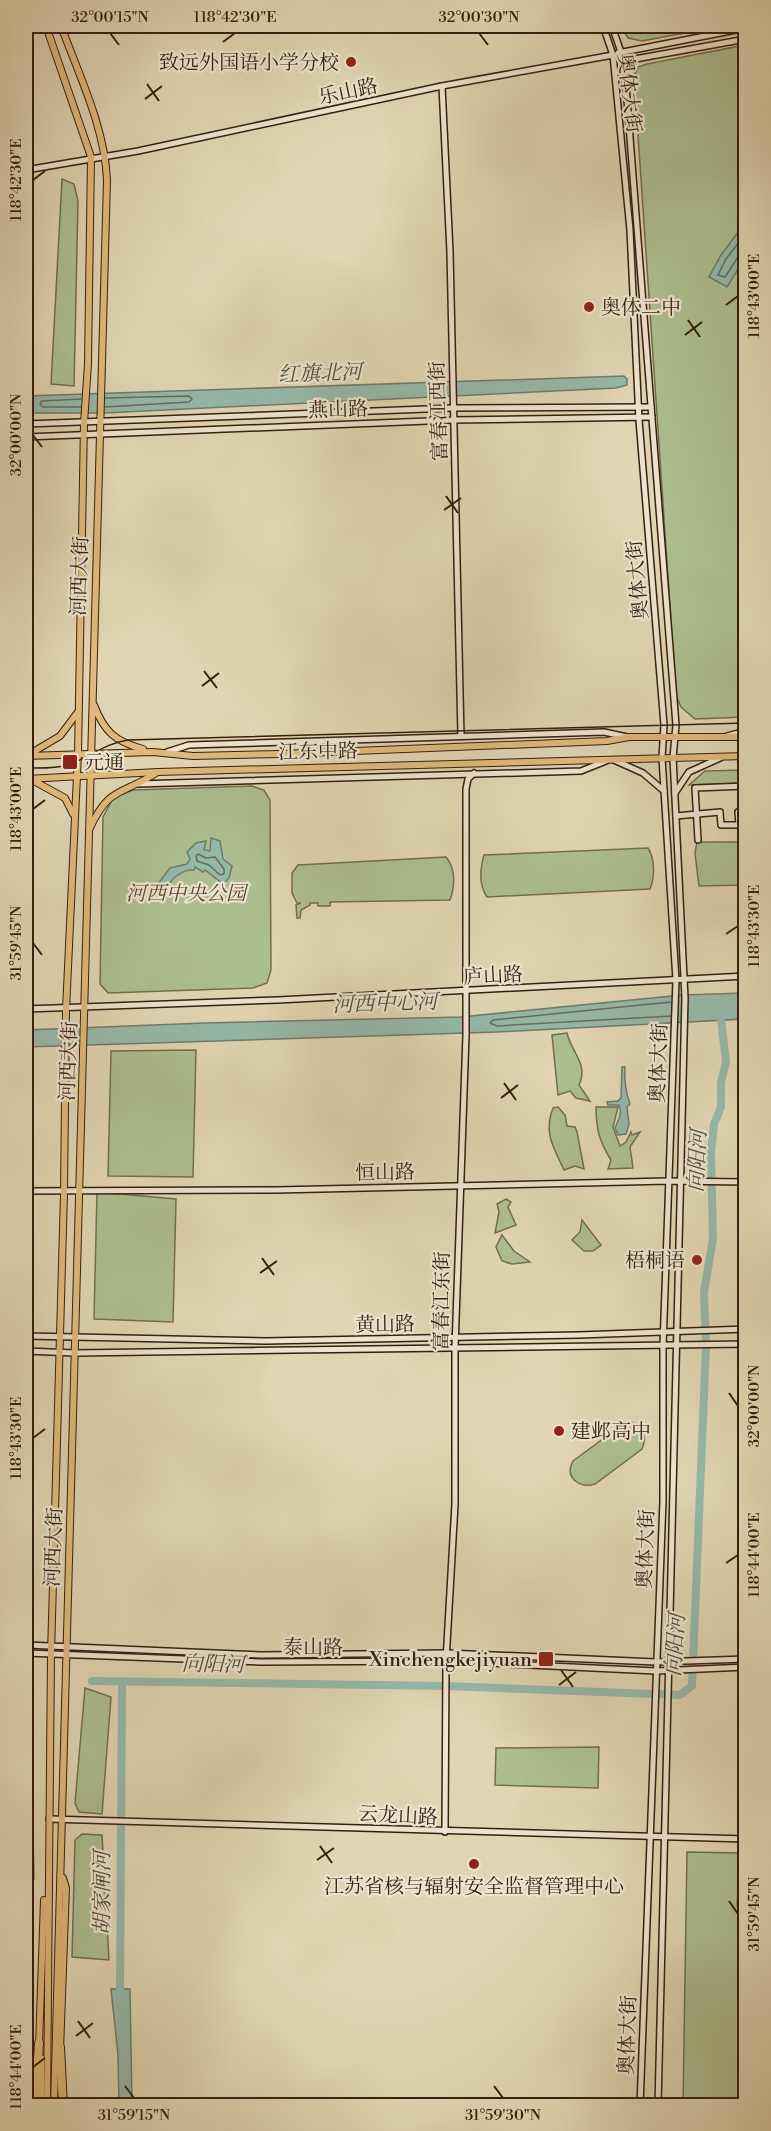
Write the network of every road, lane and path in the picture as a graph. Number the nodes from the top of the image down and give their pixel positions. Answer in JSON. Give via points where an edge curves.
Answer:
{"nodes":[{"id":1,"x":46,"y":26,"type":"edge"},
{"id":2,"x":62,"y":26,"type":"edge"},
{"id":3,"x":603,"y":26,"type":"edge"},
{"id":4,"x":612,"y":26,"type":"edge"},
{"id":5,"x":746,"y":28,"type":"edge"},
{"id":6,"x":746,"y":39,"type":"edge"},
{"id":7,"x":621,"y":51,"type":"junction"},
{"id":8,"x":613,"y":56,"type":"junction"},
{"id":9,"x":624,"y":61,"type":"junction"},
{"id":10,"x":442,"y":86,"type":"junction"},
{"id":11,"x":90,"y":157,"type":"junction"},
{"id":12,"x":106,"y":157,"type":"junction"},
{"id":13,"x":26,"y":170,"type":"edge"},
{"id":14,"x":651,"y":407,"type":"junction"},
{"id":15,"x":453,"y":408,"type":"junction"},
{"id":16,"x":639,"y":408,"type":"junction"},
{"id":17,"x":652,"y":417,"type":"junction"},
{"id":18,"x":453,"y":420,"type":"junction"},
{"id":19,"x":639,"y":420,"type":"junction"},
{"id":20,"x":100,"y":422,"type":"junction"},
{"id":21,"x":84,"y":423,"type":"junction"},
{"id":22,"x":26,"y":424,"type":"edge"},
{"id":23,"x":100,"y":434,"type":"junction"},
{"id":24,"x":84,"y":435,"type":"junction"},
{"id":25,"x":26,"y":437,"type":"edge"},
{"id":26,"x":93,"y":700,"type":"junction"},
{"id":27,"x":78,"y":711,"type":"junction"},
{"id":28,"x":746,"y":731,"type":"edge"},
{"id":29,"x":461,"y":736,"type":"junction"},
{"id":30,"x":662,"y":736,"type":"junction"},
{"id":31,"x":629,"y":737,"type":"junction"},
{"id":32,"x":674,"y":737,"type":"junction"},
{"id":33,"x":746,"y":737,"type":"edge"},
{"id":34,"x":718,"y":738,"type":"junction"},
{"id":35,"x":153,"y":752,"type":"junction"},
{"id":36,"x":167,"y":752,"type":"junction"},
{"id":37,"x":92,"y":753,"type":"junction"},
{"id":38,"x":78,"y":754,"type":"junction"},
{"id":39,"x":26,"y":756,"type":"edge"},
{"id":40,"x":721,"y":757,"type":"junction"},
{"id":41,"x":746,"y":757,"type":"edge"},
{"id":42,"x":662,"y":758,"type":"junction"},
{"id":43,"x":673,"y":758,"type":"junction"},
{"id":44,"x":612,"y":759,"type":"junction"},
{"id":45,"x":158,"y":772,"type":"junction"},
{"id":46,"x":474,"y":773,"type":"junction"},
{"id":47,"x":90,"y":775,"type":"junction"},
{"id":48,"x":76,"y":776,"type":"junction"},
{"id":49,"x":27,"y":778,"type":"edge"},
{"id":50,"x":135,"y":784,"type":"junction"},
{"id":51,"x":746,"y":786,"type":"edge"},
{"id":52,"x":664,"y":791,"type":"junction"},
{"id":53,"x":675,"y":793,"type":"junction"},
{"id":54,"x":746,"y":811,"type":"edge"},
{"id":55,"x":696,"y":813,"type":"junction"},
{"id":56,"x":676,"y":816,"type":"junction"},
{"id":57,"x":74,"y":818,"type":"junction"},
{"id":58,"x":88,"y":834,"type":"junction"},
{"id":59,"x":698,"y":840,"type":"dead end"},
{"id":60,"x":746,"y":976,"type":"edge"},
{"id":61,"x":676,"y":980,"type":"junction"},
{"id":62,"x":686,"y":980,"type":"junction"},
{"id":63,"x":466,"y":991,"type":"junction"},
{"id":64,"x":86,"y":1009,"type":"junction"},
{"id":65,"x":26,"y":1010,"type":"edge"},
{"id":66,"x":66,"y":1010,"type":"junction"},
{"id":67,"x":668,"y":1181,"type":"junction"},
{"id":68,"x":681,"y":1181,"type":"junction"},
{"id":69,"x":746,"y":1182,"type":"edge"},
{"id":70,"x":459,"y":1186,"type":"junction"},
{"id":71,"x":26,"y":1191,"type":"edge"},
{"id":72,"x":64,"y":1193,"type":"junction"},
{"id":73,"x":80,"y":1193,"type":"junction"},
{"id":74,"x":746,"y":1329,"type":"edge"},
{"id":75,"x":677,"y":1331,"type":"junction"},
{"id":76,"x":664,"y":1332,"type":"junction"},
{"id":77,"x":26,"y":1335,"type":"edge"},
{"id":78,"x":76,"y":1336,"type":"junction"},
{"id":79,"x":61,"y":1337,"type":"junction"},
{"id":80,"x":455,"y":1338,"type":"junction"},
{"id":81,"x":746,"y":1344,"type":"edge"},
{"id":82,"x":663,"y":1346,"type":"junction"},
{"id":83,"x":676,"y":1346,"type":"junction"},
{"id":84,"x":455,"y":1348,"type":"junction"},
{"id":85,"x":26,"y":1351,"type":"edge"},
{"id":86,"x":60,"y":1353,"type":"junction"},
{"id":87,"x":75,"y":1353,"type":"junction"},
{"id":88,"x":26,"y":1645,"type":"edge"},
{"id":89,"x":67,"y":1646,"type":"junction"},
{"id":90,"x":52,"y":1650,"type":"junction"},
{"id":91,"x":26,"y":1653,"type":"edge"},
{"id":92,"x":447,"y":1653,"type":"junction"},
{"id":93,"x":67,"y":1654,"type":"junction"},
{"id":94,"x":746,"y":1659,"type":"edge"},
{"id":95,"x":446,"y":1661,"type":"junction"},
{"id":96,"x":656,"y":1662,"type":"junction"},
{"id":97,"x":668,"y":1662,"type":"junction"},
{"id":98,"x":746,"y":1667,"type":"edge"},
{"id":99,"x":668,"y":1670,"type":"junction"},
{"id":100,"x":656,"y":1671,"type":"junction"},
{"id":101,"x":50,"y":1819,"type":"junction"},
{"id":102,"x":63,"y":1820,"type":"junction"},
{"id":103,"x":445,"y":1832,"type":"junction"},
{"id":104,"x":650,"y":1836,"type":"junction"},
{"id":105,"x":663,"y":1837,"type":"junction"},
{"id":106,"x":746,"y":1839,"type":"edge"},
{"id":107,"x":61,"y":1872,"type":"junction"},
{"id":108,"x":48,"y":1876,"type":"junction"},
{"id":109,"x":39,"y":2043,"type":"junction"},
{"id":110,"x":60,"y":2047,"type":"joint"},
{"id":111,"x":34,"y":2106,"type":"edge"},
{"id":112,"x":41,"y":2106,"type":"edge"},
{"id":113,"x":47,"y":2106,"type":"edge"},
{"id":114,"x":54,"y":2106,"type":"edge"},
{"id":115,"x":61,"y":2106,"type":"edge"},
{"id":116,"x":640,"y":2106,"type":"edge"},
{"id":117,"x":658,"y":2106,"type":"edge"}],
"edges":[{"from":1,"to":11,"type":"main road","name":"河西大街"},
{"from":2,"to":12,"type":"main road","name":"河西大街"},
{"from":3,"to":8,"type":"main road","name":"奥体大街"},
{"from":4,"to":7,"type":"main road","name":"奥体大街"},
{"from":5,"to":7,"type":"main road","name":"乐山路"},
{"from":6,"to":9,"type":"main road"},
{"from":7,"to":8,"type":"main road","name":"乐山路"},
{"from":7,"to":9,"type":"main road","name":"奥体大街"},
{"from":8,"to":9,"type":"main road"},
{"from":8,"to":10,"type":"main road","name":"乐山路"},
{"from":8,"to":16,"type":"main road","name":"奥体大街","via":[[630,230]]},
{"from":9,"to":14,"type":"main road","name":"奥体大街"},
{"from":10,"to":12,"type":"main road","name":"乐山路"},
{"from":10,"to":15,"type":"main road","name":"富春江西街"},
{"from":11,"to":12,"type":"main road","name":"乐山路"},
{"from":11,"to":13,"type":"main road","name":"乐山路"},
{"from":11,"to":21,"type":"main road","name":"河西大街"},
{"from":12,"to":20,"type":"main road","name":"河西大街"},
{"from":14,"to":16,"type":"main road","name":"燕山路"},
{"from":14,"to":17,"type":"main road","name":"奥体大街"},
{"from":15,"to":16,"type":"main road","name":"燕山路"},
{"from":15,"to":18,"type":"main road","name":"富春江西街"},
{"from":15,"to":20,"type":"main road","name":"燕山路"},
{"from":16,"to":19,"type":"main road","name":"奥体大街"},
{"from":17,"to":19,"type":"main road","name":"燕山路"},
{"from":17,"to":32,"type":"main road","name":"奥体大街"},
{"from":18,"to":19,"type":"main road","name":"燕山路"},
{"from":18,"to":23,"type":"main road","name":"燕山路"},
{"from":18,"to":29,"type":"main road","name":"富春江西街"},
{"from":19,"to":30,"type":"main road","name":"奥体大街"},
{"from":20,"to":21,"type":"main road","name":"燕山路"},
{"from":20,"to":23,"type":"main road","name":"河西大街"},
{"from":21,"to":22,"type":"main road","name":"燕山路"},
{"from":21,"to":24,"type":"main road","name":"河西大街"},
{"from":23,"to":24,"type":"main road","name":"燕山路"},
{"from":23,"to":26,"type":"main road","name":"河西大街"},
{"from":24,"to":25,"type":"main road","name":"燕山路"},
{"from":24,"to":27,"type":"main road","name":"河西大街"},
{"from":26,"to":35,"type":"main road","via":[[109,735]]},
{"from":26,"to":37,"type":"main road","name":"河西大街"},
{"from":27,"to":38,"type":"main road","name":"河西大街"},
{"from":27,"to":39,"type":"main road","via":[[60,736]]},
{"from":28,"to":34,"type":"main road","name":"江东中路"},
{"from":29,"to":31,"type":"main road","name":"江东中路","via":[[604,732]]},
{"from":29,"to":36,"type":"main road","name":"江东中路","via":[[189,745]]},
{"from":30,"to":31,"type":"main road","name":"江东中路"},
{"from":30,"to":32,"type":"main road","name":"江东中路"},
{"from":30,"to":42,"type":"main road","name":"奥体大街"},
{"from":31,"to":36,"type":"main road","name":"江东中路","via":[[280,754],[193,756]]},
{"from":32,"to":34,"type":"main road","name":"江东中路"},
{"from":32,"to":43,"type":"main road","name":"奥体大街"},
{"from":33,"to":34,"type":"main road","name":"江东中路"},
{"from":35,"to":36,"type":"main road","name":"江东中路"},
{"from":35,"to":37,"type":"main road","name":"江东中路"},
{"from":37,"to":38,"type":"main road","name":"江东中路"},
{"from":37,"to":47,"type":"main road","name":"河西大街"},
{"from":38,"to":39,"type":"main road","name":"江东中路"},
{"from":38,"to":48,"type":"main road","name":"河西大街"},
{"from":40,"to":41,"type":"main road","name":"江东中路"},
{"from":40,"to":43,"type":"main road","name":"江东中路"},
{"from":40,"to":53,"type":"main road","via":[[689,772]]},
{"from":42,"to":43,"type":"main road","name":"江东中路"},
{"from":42,"to":44,"type":"main road","name":"江东中路"},
{"from":42,"to":52,"type":"main road","name":"奥体大街"},
{"from":43,"to":53,"type":"main road","name":"奥体大街"},
{"from":44,"to":45,"type":"main road","name":"江东中路"},
{"from":44,"to":46,"type":"main road","name":"江东中路","via":[[581,771]]},
{"from":44,"to":52,"type":"main road","via":[[643,774]]},
{"from":45,"to":47,"type":"main road","name":"江东中路"},
{"from":45,"to":50,"type":"main road"},
{"from":46,"to":50,"type":"main road","name":"江东中路"},
{"from":46,"to":63,"type":"main road","name":"富春江东街","via":[[466,789]]},
{"from":47,"to":48,"type":"main road","name":"江东中路"},
{"from":47,"to":58,"type":"main road","name":"河西大街"},
{"from":48,"to":49,"type":"main road","name":"江东中路"},
{"from":48,"to":57,"type":"main road","name":"河西大街"},
{"from":49,"to":57,"type":"main road","via":[[65,798]]},
{"from":50,"to":58,"type":"main road","via":[[107,799]]},
{"from":51,"to":55,"type":"main road","via":[[695,788]]},
{"from":52,"to":61,"type":"main road","name":"奥体大街"},
{"from":53,"to":56,"type":"main road","name":"奥体大街"},
{"from":54,"to":55,"type":"main road","via":[[738,812],[739,825],[721,825],[720,812]]},
{"from":55,"to":56,"type":"main road"},
{"from":55,"to":59,"type":"main road"},
{"from":56,"to":62,"type":"main road","name":"奥体大街"},
{"from":57,"to":66,"type":"main road","name":"河西大街"},
{"from":58,"to":64,"type":"main road","name":"河西大街"},
{"from":60,"to":62,"type":"main road","name":"庐山路"},
{"from":61,"to":62,"type":"main road","name":"庐山路"},
{"from":61,"to":63,"type":"main road","name":"庐山路"},
{"from":61,"to":67,"type":"main road","name":"奥体大街"},
{"from":62,"to":68,"type":"main road","name":"奥体大街"},
{"from":63,"to":64,"type":"main road","name":"庐山路"},
{"from":63,"to":70,"type":"main road","name":"富春江东街"},
{"from":64,"to":66,"type":"main road","name":"庐山路"},
{"from":64,"to":73,"type":"main road","name":"河西大街"},
{"from":65,"to":66,"type":"main road","name":"庐山路"},
{"from":66,"to":72,"type":"main road","name":"河西大街"},
{"from":67,"to":68,"type":"main road","name":"恒山路"},
{"from":67,"to":70,"type":"main road","name":"恒山路"},
{"from":67,"to":76,"type":"main road","name":"奥体大街"},
{"from":68,"to":69,"type":"main road","name":"恒山路"},
{"from":68,"to":75,"type":"main road","name":"奥体大街"},
{"from":70,"to":73,"type":"main road","name":"恒山路"},
{"from":70,"to":80,"type":"main road","name":"富春江东街"},
{"from":71,"to":72,"type":"main road","name":"恒山路"},
{"from":72,"to":73,"type":"main road","name":"恒山路"},
{"from":72,"to":79,"type":"main road","name":"河西大街"},
{"from":73,"to":78,"type":"main road","name":"河西大街"},
{"from":74,"to":75,"type":"main road","name":"黄山路"},
{"from":75,"to":76,"type":"main road","name":"黄山路"},
{"from":75,"to":83,"type":"main road","name":"奥体大街"},
{"from":76,"to":80,"type":"main road","name":"黄山路"},
{"from":76,"to":82,"type":"main road","name":"奥体大街"},
{"from":77,"to":79,"type":"main road","name":"黄山路"},
{"from":78,"to":79,"type":"main road","name":"黄山路"},
{"from":78,"to":80,"type":"main road","name":"黄山路","via":[[266,1341]]},
{"from":78,"to":87,"type":"main road","name":"河西大街"},
{"from":79,"to":86,"type":"main road","name":"河西大街"},
{"from":80,"to":84,"type":"main road","name":"富春江东街"},
{"from":81,"to":83,"type":"main road","name":"黄山路"},
{"from":82,"to":83,"type":"main road","name":"黄山路"},
{"from":82,"to":84,"type":"main road","name":"黄山路"},
{"from":82,"to":96,"type":"main road","name":"奥体大街","via":[[663,1501]]},
{"from":83,"to":97,"type":"main road","name":"奥体大街"},
{"from":84,"to":87,"type":"main road","name":"黄山路"},
{"from":84,"to":92,"type":"main road","name":"富春江东街","via":[[454,1504]]},
{"from":85,"to":86,"type":"main road","name":"黄山路"},
{"from":86,"to":87,"type":"main road","name":"黄山路"},
{"from":86,"to":90,"type":"main road","name":"河西大街"},
{"from":87,"to":89,"type":"main road","name":"河西大街"},
{"from":88,"to":90,"type":"main road","name":"泰山路"},
{"from":89,"to":90,"type":"main road","name":"泰山路"},
{"from":89,"to":92,"type":"main road","name":"泰山路","via":[[261,1655]]},
{"from":89,"to":93,"type":"main road","name":"河西大街"},
{"from":90,"to":91,"type":"main road","name":"泰山路"},
{"from":90,"to":93,"type":"main road","name":"泰山路"},
{"from":90,"to":101,"type":"main road","name":"河西大街"},
{"from":92,"to":95,"type":"main road","name":"富春江东街"},
{"from":92,"to":96,"type":"main road","name":"泰山路"},
{"from":93,"to":95,"type":"main road","name":"泰山路","via":[[260,1662]]},
{"from":93,"to":102,"type":"main road","name":"河西大街"},
{"from":94,"to":97,"type":"main road","name":"泰山路"},
{"from":95,"to":100,"type":"main road","name":"泰山路"},
{"from":95,"to":103,"type":"main road","name":"富春江东街"},
{"from":96,"to":97,"type":"main road","name":"泰山路"},
{"from":96,"to":100,"type":"main road","name":"奥体大街"},
{"from":97,"to":99,"type":"main road","name":"奥体大街"},
{"from":98,"to":99,"type":"main road","name":"泰山路"},
{"from":99,"to":100,"type":"main road","name":"泰山路"},
{"from":99,"to":105,"type":"main road","name":"奥体大街"},
{"from":100,"to":104,"type":"main road","name":"奥体大街"},
{"from":101,"to":102,"type":"main road","name":"云龙山路"},
{"from":101,"to":108,"type":"main road","name":"河西大街"},
{"from":102,"to":103,"type":"main road","name":"云龙山路"},
{"from":102,"to":107,"type":"main road","name":"河西大街"},
{"from":103,"to":104,"type":"main road","name":"云龙山路"},
{"from":104,"to":105,"type":"main road","name":"云龙山路"},
{"from":104,"to":116,"type":"main road","name":"奥体大街"},
{"from":105,"to":106,"type":"main road","name":"云龙山路"},
{"from":105,"to":117,"type":"main road","name":"奥体大街"},
{"from":107,"to":110,"type":"main road","via":[[66,1888]]},
{"from":107,"to":114,"type":"main road","name":"河西大街"},
{"from":108,"to":109,"type":"main road","via":[[42,1914]]},
{"from":108,"to":113,"type":"main road","name":"河西大街"},
{"from":109,"to":111,"type":"highway"},
{"from":109,"to":112,"type":"main road"},
{"from":110,"to":115,"type":"highway"}]}
